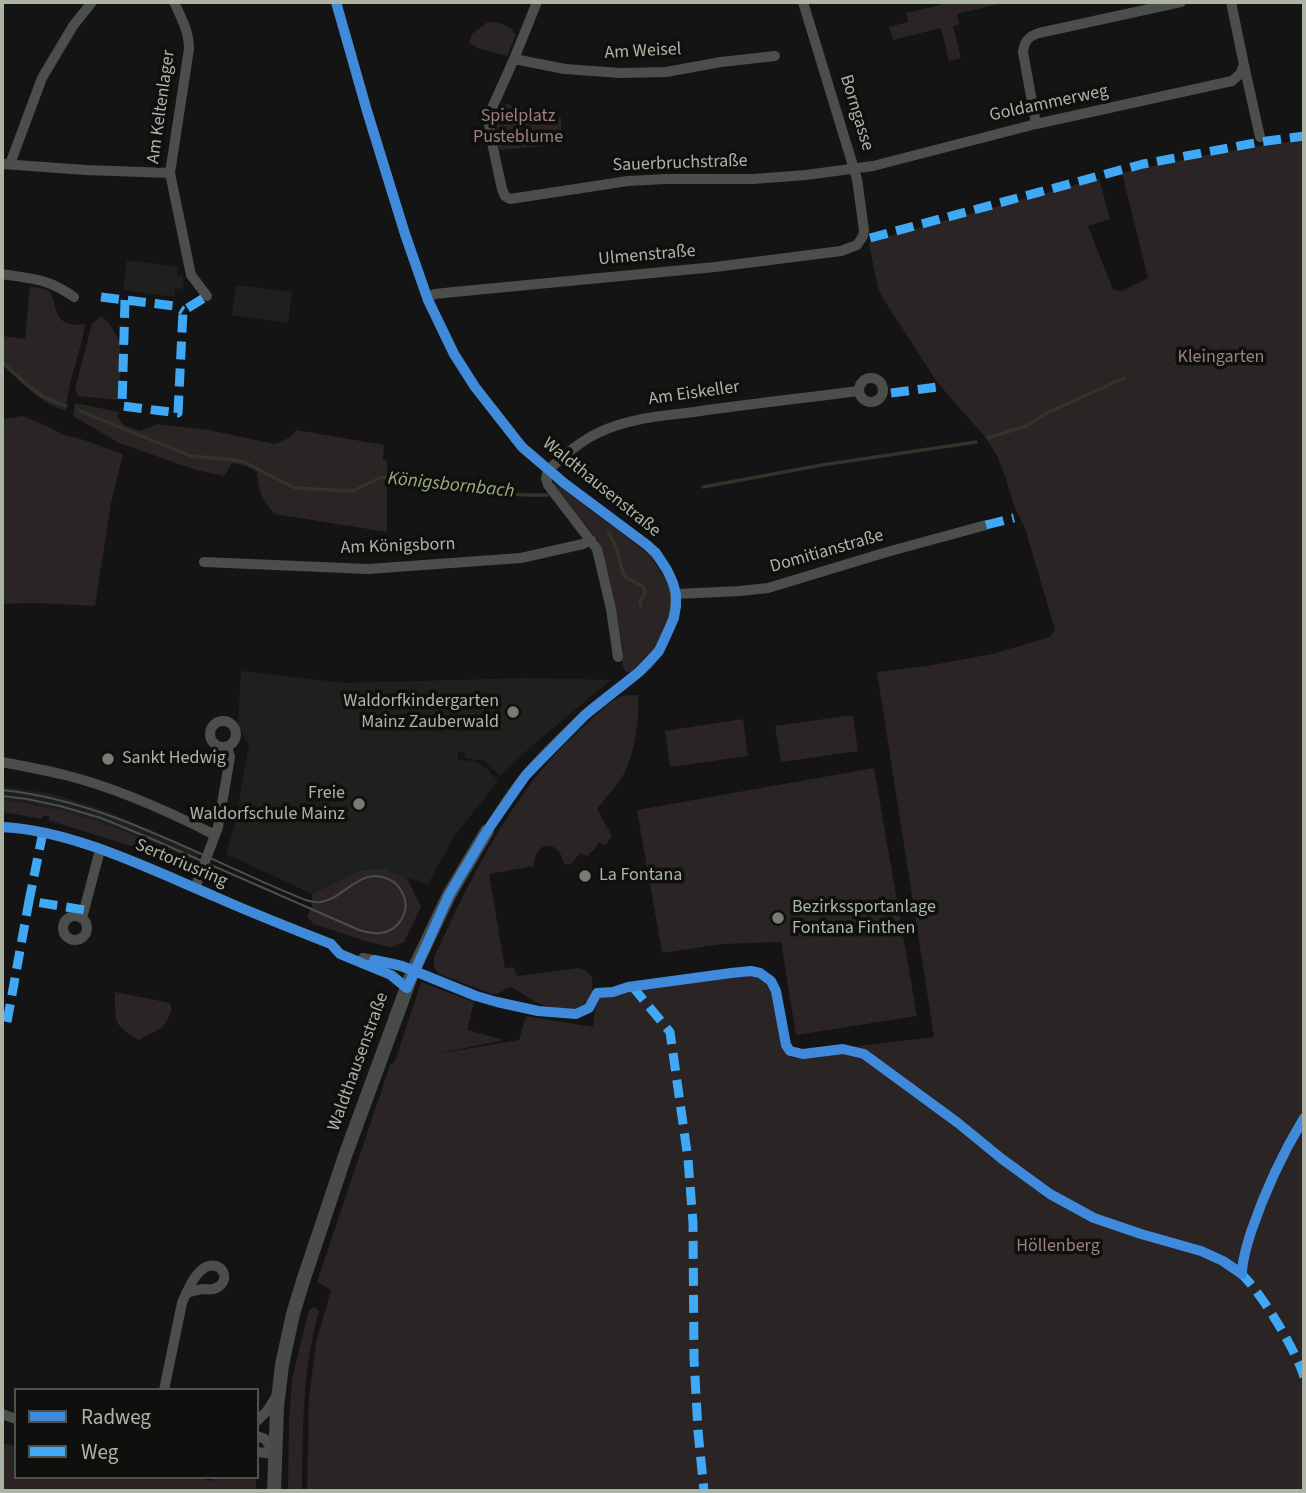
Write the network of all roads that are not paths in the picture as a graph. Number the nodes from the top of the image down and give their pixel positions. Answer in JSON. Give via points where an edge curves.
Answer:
{"nodes":[{"id":1,"x":92,"y":2,"type":"edge"},
{"id":2,"x":174,"y":2,"type":"edge"},
{"id":3,"x":336,"y":2,"type":"edge"},
{"id":4,"x":537,"y":2,"type":"edge"},
{"id":5,"x":803,"y":2,"type":"edge"},
{"id":6,"x":1181,"y":2,"type":"edge"},
{"id":7,"x":1231,"y":2,"type":"edge"},
{"id":8,"x":775,"y":56,"type":"dead end"},
{"id":9,"x":514,"y":60,"type":"junction"},
{"id":10,"x":1244,"y":65,"type":"junction"},
{"id":11,"x":1037,"y":124,"type":"junction"},
{"id":12,"x":1260,"y":137,"type":"dead end"},
{"id":13,"x":6,"y":164,"type":"edge"},
{"id":14,"x":854,"y":168,"type":"junction"},
{"id":15,"x":170,"y":173,"type":"junction"},
{"id":16,"x":863,"y":236,"type":"joint"},
{"id":17,"x":2,"y":274,"type":"edge"},
{"id":18,"x":207,"y":296,"type":"dead end"},
{"id":19,"x":74,"y":297,"type":"dead end"},
{"id":20,"x":427,"y":297,"type":"junction"},
{"id":21,"x":859,"y":391,"type":"dead end"},
{"id":22,"x":548,"y":470,"type":"junction"},
{"id":23,"x":986,"y":525,"type":"dead end"},
{"id":24,"x":592,"y":540,"type":"junction"},
{"id":25,"x":204,"y":562,"type":"dead end"},
{"id":26,"x":676,"y":594,"type":"junction"},
{"id":27,"x":618,"y":657,"type":"dead end"},
{"id":28,"x":227,"y":746,"type":"dead end"},
{"id":29,"x":2,"y":762,"type":"edge"},
{"id":30,"x":2,"y":827,"type":"edge"},
{"id":31,"x":487,"y":831,"type":"joint"},
{"id":32,"x":215,"y":835,"type":"junction"},
{"id":33,"x":100,"y":850,"type":"junction"},
{"id":34,"x":195,"y":888,"type":"junction"},
{"id":35,"x":82,"y":918,"type":"dead end"},
{"id":36,"x":340,"y":954,"type":"junction"},
{"id":37,"x":413,"y":971,"type":"junction"},
{"id":38,"x":407,"y":988,"type":"junction"},
{"id":39,"x":186,"y":1293,"type":"dead end"},
{"id":40,"x":164,"y":1388,"type":"edge"},
{"id":41,"x":279,"y":1388,"type":"junction"},
{"id":42,"x":259,"y":1419,"type":"edge"},
{"id":43,"x":259,"y":1437,"type":"edge"},
{"id":44,"x":259,"y":1452,"type":"edge"},
{"id":45,"x":275,"y":1454,"type":"junction"},
{"id":46,"x":274,"y":1491,"type":"edge"}],
"edges":[{"from":1,"to":13,"type":"street","via":[[42,78]]},
{"from":2,"to":15,"type":"street","name":"Am Keltenlager","via":[[188,33],[189,49]]},
{"from":3,"to":20,"type":"street","name":"Waldthausenstraße"},
{"from":4,"to":9,"type":"street"},
{"from":5,"to":14,"type":"street","name":"Borngasse"},
{"from":6,"to":11,"type":"street","via":[[1030,37],[1023,52]]},
{"from":7,"to":10,"type":"street"},
{"from":8,"to":9,"type":"street","name":"Am Weisel","via":[[666,72],[620,73]]},
{"from":9,"to":14,"type":"street","name":"Sauerbruchstraße","via":[[490,117],[503,194],[513,200],[628,181],[753,179]]},
{"from":10,"to":11,"type":"street","name":"Goldammerweg","via":[[1232,81]]},
{"from":10,"to":12,"type":"street"},
{"from":11,"to":14,"type":"street","name":"Goldammerweg"},
{"from":13,"to":15,"type":"street"},
{"from":14,"to":16,"type":"street","name":"Borngasse"},
{"from":15,"to":18,"type":"street","name":"Am Keltenlager","via":[[191,275]]},
{"from":16,"to":20,"type":"street","name":"Ulmenstraße","via":[[857,245],[841,251]]},
{"from":17,"to":19,"type":"street","via":[[43,280]]},
{"from":20,"to":22,"type":"street","name":"Waldthausenstraße","via":[[475,387],[517,441]]},
{"from":21,"to":22,"type":"street","name":"Am Eiskeller","via":[[635,420],[589,438]]},
{"from":22,"to":24,"type":"street","via":[[548,485]]},
{"from":22,"to":26,"type":"street","name":"Waldthausenstraße","via":[[647,545],[667,570]]},
{"from":23,"to":26,"type":"street","name":"Domitianstraße","via":[[768,588]]},
{"from":24,"to":25,"type":"street","name":"Am Königsborn","via":[[521,558],[368,569]]},
{"from":24,"to":27,"type":"street","via":[[611,609]]},
{"from":26,"to":31,"type":"street","name":"Waldthausenstraße","via":[[674,618],[659,651],[585,715],[526,775]]},
{"from":28,"to":32,"type":"street","via":[[230,757]]},
{"from":29,"to":32,"type":"street","via":[[107,788]]},
{"from":30,"to":33,"type":"street","name":"Sertoriusring","via":[[43,832]]},
{"from":31,"to":37,"type":"street","name":"Waldthausenstraße","via":[[449,895]]},
{"from":32,"to":34,"type":"street"},
{"from":33,"to":34,"type":"street","name":"Sertoriusring"},
{"from":33,"to":35,"type":"street"},
{"from":34,"to":36,"type":"street","name":"Sertoriusring","via":[[331,944]]},
{"from":36,"to":37,"type":"street","name":"Sertoriusring"},
{"from":36,"to":38,"type":"street","name":"Sertoriusring","via":[[391,975]]},
{"from":37,"to":38,"type":"street","name":"Waldthausenstraße"},
{"from":38,"to":41,"type":"street","name":"Waldthausenstraße","via":[[303,1282]]},
{"from":39,"to":40,"type":"street"},
{"from":41,"to":42,"type":"street"},
{"from":41,"to":45,"type":"street","name":"Waldthausenstraße"},
{"from":43,"to":45,"type":"street"},
{"from":44,"to":45,"type":"street"},
{"from":45,"to":46,"type":"street","name":"Waldthausenstraße"}]}
